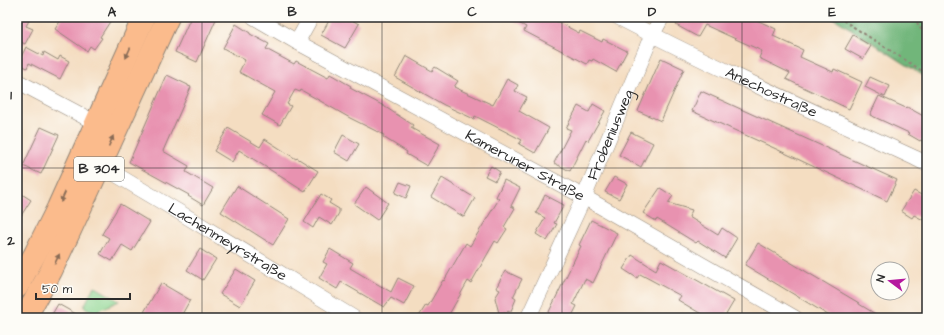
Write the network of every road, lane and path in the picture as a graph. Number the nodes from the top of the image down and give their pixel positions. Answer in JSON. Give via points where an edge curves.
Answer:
{"nodes":[{"id":1,"x":144,"y":17,"type":"edge"},
{"id":2,"x":168,"y":17,"type":"edge"},
{"id":3,"x":254,"y":17,"type":"edge"},
{"id":4,"x":311,"y":17,"type":"edge"},
{"id":5,"x":618,"y":17,"type":"edge"},
{"id":6,"x":662,"y":17,"type":"edge"},
{"id":7,"x":838,"y":17,"type":"edge"},
{"id":8,"x":914,"y":17,"type":"edge"},
{"id":9,"x":652,"y":35,"type":"junction"},
{"id":10,"x":927,"y":40,"type":"edge"},
{"id":11,"x":297,"y":42,"type":"junction"},
{"id":12,"x":927,"y":74,"type":"edge"},
{"id":13,"x":17,"y":81,"type":"edge"},
{"id":14,"x":96,"y":123,"type":"junction"},
{"id":15,"x":927,"y":164,"type":"edge"},
{"id":16,"x":100,"y":166,"type":"junction"},
{"id":17,"x":584,"y":197,"type":"junction"},
{"id":18,"x":17,"y":287,"type":"edge"},
{"id":19,"x":25,"y":318,"type":"edge"},
{"id":20,"x":354,"y":318,"type":"edge"},
{"id":21,"x":528,"y":318,"type":"edge"},
{"id":22,"x":794,"y":318,"type":"edge"}],
"edges":[{"from":1,"to":14,"type":"main road","number":"B 304","one_way":true},
{"from":16,"to":2,"type":"main road","number":"B 304","one_way":true},
{"from":3,"to":11,"type":"street","name":"Kameruner Straße"},
{"from":4,"to":11,"type":"street"},
{"from":5,"to":9,"type":"street","name":"Anechostraße"},
{"from":6,"to":9,"type":"street","name":"Frobeniusweg"},
{"from":7,"to":12,"type":"path"},
{"from":8,"to":10,"type":"path"},
{"from":9,"to":15,"type":"street","name":"Anechostraße"},
{"from":9,"to":17,"type":"street","name":"Frobeniusweg"},
{"from":11,"to":17,"type":"street","name":"Kameruner Straße"},
{"from":13,"to":14,"type":"street"},
{"from":14,"to":18,"type":"main road","number":"B 304","one_way":true,"via":[[58,208]]},
{"from":19,"to":16,"type":"main road","number":"B 304","one_way":true,"via":[[51,271]]},
{"from":16,"to":20,"type":"street","name":"Lachenmeyrstraße"},
{"from":17,"to":21,"type":"street","name":"Frobeniusweg"},
{"from":17,"to":22,"type":"street","name":"Kameruner Straße"}]}
